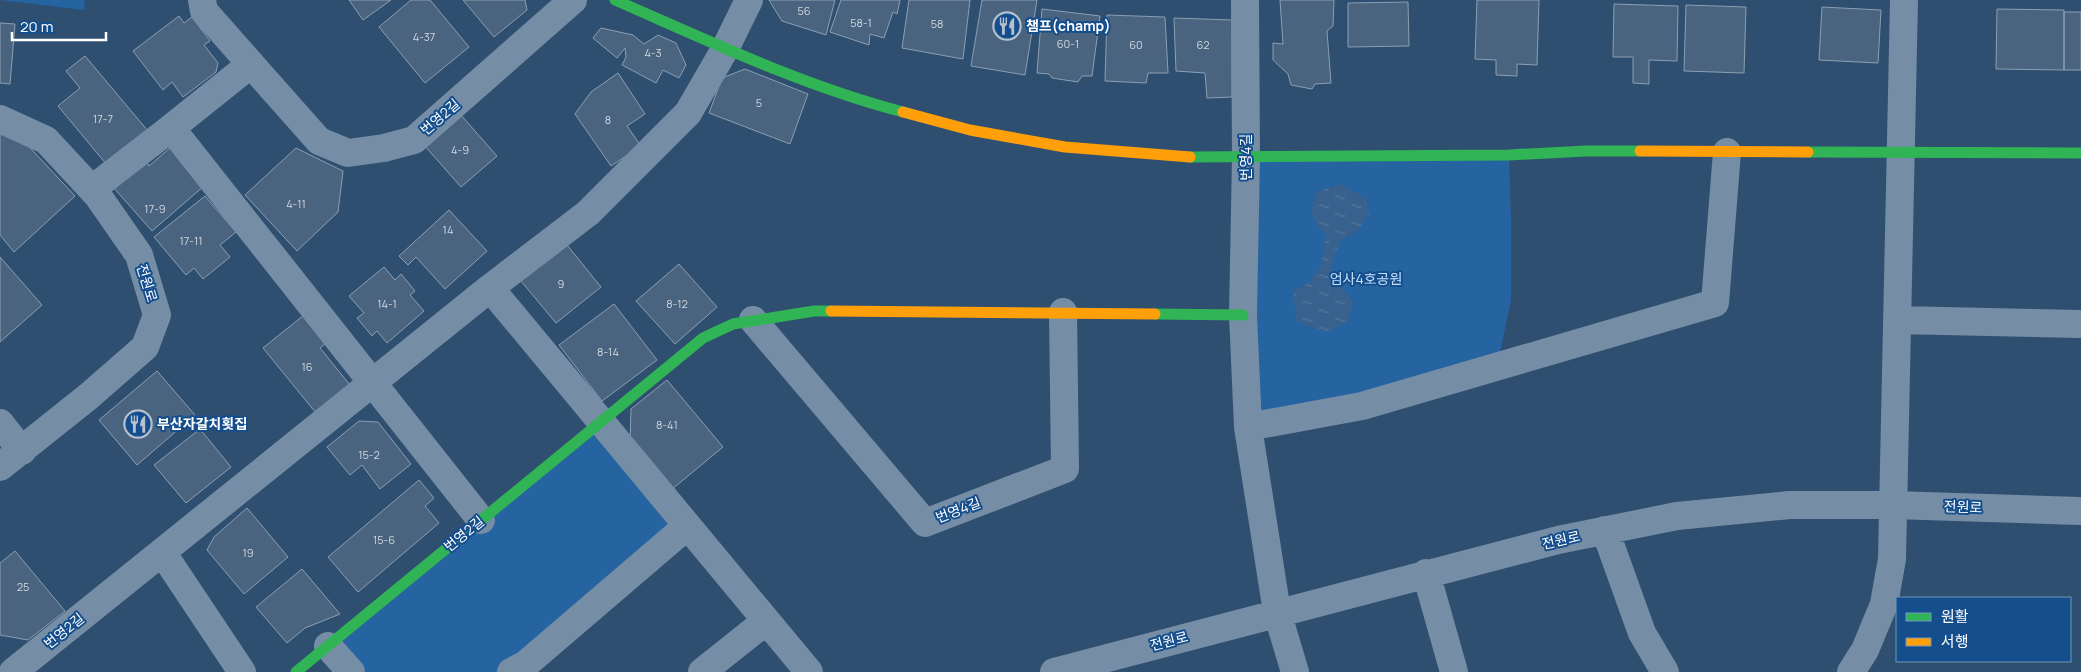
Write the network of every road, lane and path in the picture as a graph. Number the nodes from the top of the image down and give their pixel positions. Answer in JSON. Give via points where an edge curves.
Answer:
{"nodes":[{"id":1,"x":202,"y":0,"type":"edge"},
{"id":2,"x":573,"y":0,"type":"edge"},
{"id":3,"x":615,"y":0,"type":"edge"},
{"id":4,"x":749,"y":0,"type":"edge"},
{"id":5,"x":1245,"y":0,"type":"edge"},
{"id":6,"x":1904,"y":0,"type":"edge"},
{"id":7,"x":725,"y":49,"type":"junction"},
{"id":8,"x":251,"y":64,"type":"junction"},
{"id":9,"x":0,"y":119,"type":"edge"},
{"id":10,"x":171,"y":128,"type":"junction"},
{"id":11,"x":1727,"y":152,"type":"junction"},
{"id":12,"x":1900,"y":152,"type":"junction"},
{"id":13,"x":2081,"y":154,"type":"edge"},
{"id":14,"x":1246,"y":156,"type":"junction"},
{"id":15,"x":92,"y":189,"type":"junction"},
{"id":16,"x":490,"y":288,"type":"junction"},
{"id":17,"x":1064,"y":312,"type":"junction"},
{"id":18,"x":1243,"y":315,"type":"junction"},
{"id":19,"x":753,"y":320,"type":"junction"},
{"id":20,"x":1898,"y":320,"type":"junction"},
{"id":21,"x":2081,"y":324,"type":"edge"},
{"id":22,"x":372,"y":384,"type":"junction"},
{"id":23,"x":601,"y":422,"type":"junction"},
{"id":24,"x":0,"y":423,"type":"edge"},
{"id":25,"x":1248,"y":427,"type":"junction"},
{"id":26,"x":22,"y":451,"type":"junction"},
{"id":27,"x":0,"y":467,"type":"edge"},
{"id":28,"x":1893,"y":505,"type":"junction"},
{"id":29,"x":2081,"y":511,"type":"edge"},
{"id":30,"x":481,"y":520,"type":"junction"},
{"id":31,"x":688,"y":526,"type":"junction"},
{"id":32,"x":1605,"y":530,"type":"junction"},
{"id":33,"x":162,"y":552,"type":"junction"},
{"id":34,"x":1426,"y":573,"type":"junction"},
{"id":35,"x":1278,"y":612,"type":"junction"},
{"id":36,"x":766,"y":621,"type":"junction"},
{"id":37,"x":328,"y":646,"type":"junction"},
{"id":38,"x":13,"y":672,"type":"edge"},
{"id":39,"x":242,"y":672,"type":"edge"},
{"id":40,"x":296,"y":672,"type":"edge"},
{"id":41,"x":351,"y":672,"type":"edge"},
{"id":42,"x":511,"y":672,"type":"edge"},
{"id":43,"x":702,"y":672,"type":"edge"},
{"id":44,"x":809,"y":672,"type":"edge"},
{"id":45,"x":1054,"y":672,"type":"edge"},
{"id":46,"x":1295,"y":672,"type":"edge"},
{"id":47,"x":1454,"y":672,"type":"edge"},
{"id":48,"x":1664,"y":672,"type":"edge"},
{"id":49,"x":1851,"y":672,"type":"edge"}],
"edges":[{"from":1,"to":8,"type":"street","name":"번영2길","via":[[204,11]]},
{"from":2,"to":8,"type":"street","name":"번영2길","via":[[414,140],[384,148],[348,153],[319,141]]},
{"from":3,"to":7,"type":"street"},
{"from":4,"to":7,"type":"street","name":"번영2길"},
{"from":5,"to":14,"type":"street","name":"번영4길"},
{"from":6,"to":12,"type":"street"},
{"from":7,"to":14,"type":"street","via":[[880,106],[970,130],[1065,147],[1180,157]]},
{"from":7,"to":16,"type":"street","name":"번영2길","via":[[688,113],[644,158],[588,213]]},
{"from":8,"to":10,"type":"street"},
{"from":9,"to":15,"type":"street","name":"전원로","via":[[46,140]]},
{"from":10,"to":15,"type":"street"},
{"from":10,"to":22,"type":"street"},
{"from":11,"to":12,"type":"street"},
{"from":11,"to":14,"type":"street"},
{"from":11,"to":25,"type":"street","via":[[1716,303],[1362,406]]},
{"from":12,"to":13,"type":"street"},
{"from":12,"to":20,"type":"street"},
{"from":14,"to":18,"type":"street","name":"번영4길"},
{"from":15,"to":26,"type":"street","name":"전원로","via":[[139,255],[156,315],[145,348]]},
{"from":16,"to":22,"type":"street","name":"번영2길"},
{"from":16,"to":23,"type":"street"},
{"from":17,"to":18,"type":"street"},
{"from":17,"to":19,"type":"street","via":[[814,311]]},
{"from":17,"to":19,"type":"street","name":"번영4길","via":[[1065,469],[925,523]]},
{"from":18,"to":25,"type":"street","name":"번영4길"},
{"from":19,"to":23,"type":"street","via":[[733,324],[703,338]]},
{"from":20,"to":21,"type":"street"},
{"from":20,"to":28,"type":"street"},
{"from":22,"to":30,"type":"street"},
{"from":22,"to":33,"type":"street","name":"번영2길"},
{"from":23,"to":30,"type":"street","name":"번영2길"},
{"from":23,"to":31,"type":"street"},
{"from":24,"to":26,"type":"street"},
{"from":25,"to":35,"type":"street","name":"번영4길"},
{"from":26,"to":27,"type":"street","name":"전원로"},
{"from":28,"to":29,"type":"street","name":"전원로"},
{"from":28,"to":32,"type":"street","name":"전원로","via":[[1790,506],[1676,516]]},
{"from":28,"to":49,"type":"street","via":[[1892,559],[1884,604],[1865,650]]},
{"from":30,"to":37,"type":"street","name":"번영2길"},
{"from":31,"to":36,"type":"street"},
{"from":31,"to":42,"type":"street","via":[[526,664]]},
{"from":32,"to":34,"type":"street","name":"전원로"},
{"from":32,"to":48,"type":"street","via":[[1642,633]]},
{"from":33,"to":38,"type":"street","name":"번영2길"},
{"from":33,"to":39,"type":"street"},
{"from":34,"to":35,"type":"street","name":"전원로"},
{"from":34,"to":47,"type":"street"},
{"from":35,"to":45,"type":"street","name":"전원로"},
{"from":35,"to":46,"type":"street","name":"번영4길"},
{"from":36,"to":43,"type":"street"},
{"from":36,"to":44,"type":"street"},
{"from":37,"to":40,"type":"street","name":"번영2길"},
{"from":37,"to":41,"type":"street"}]}
